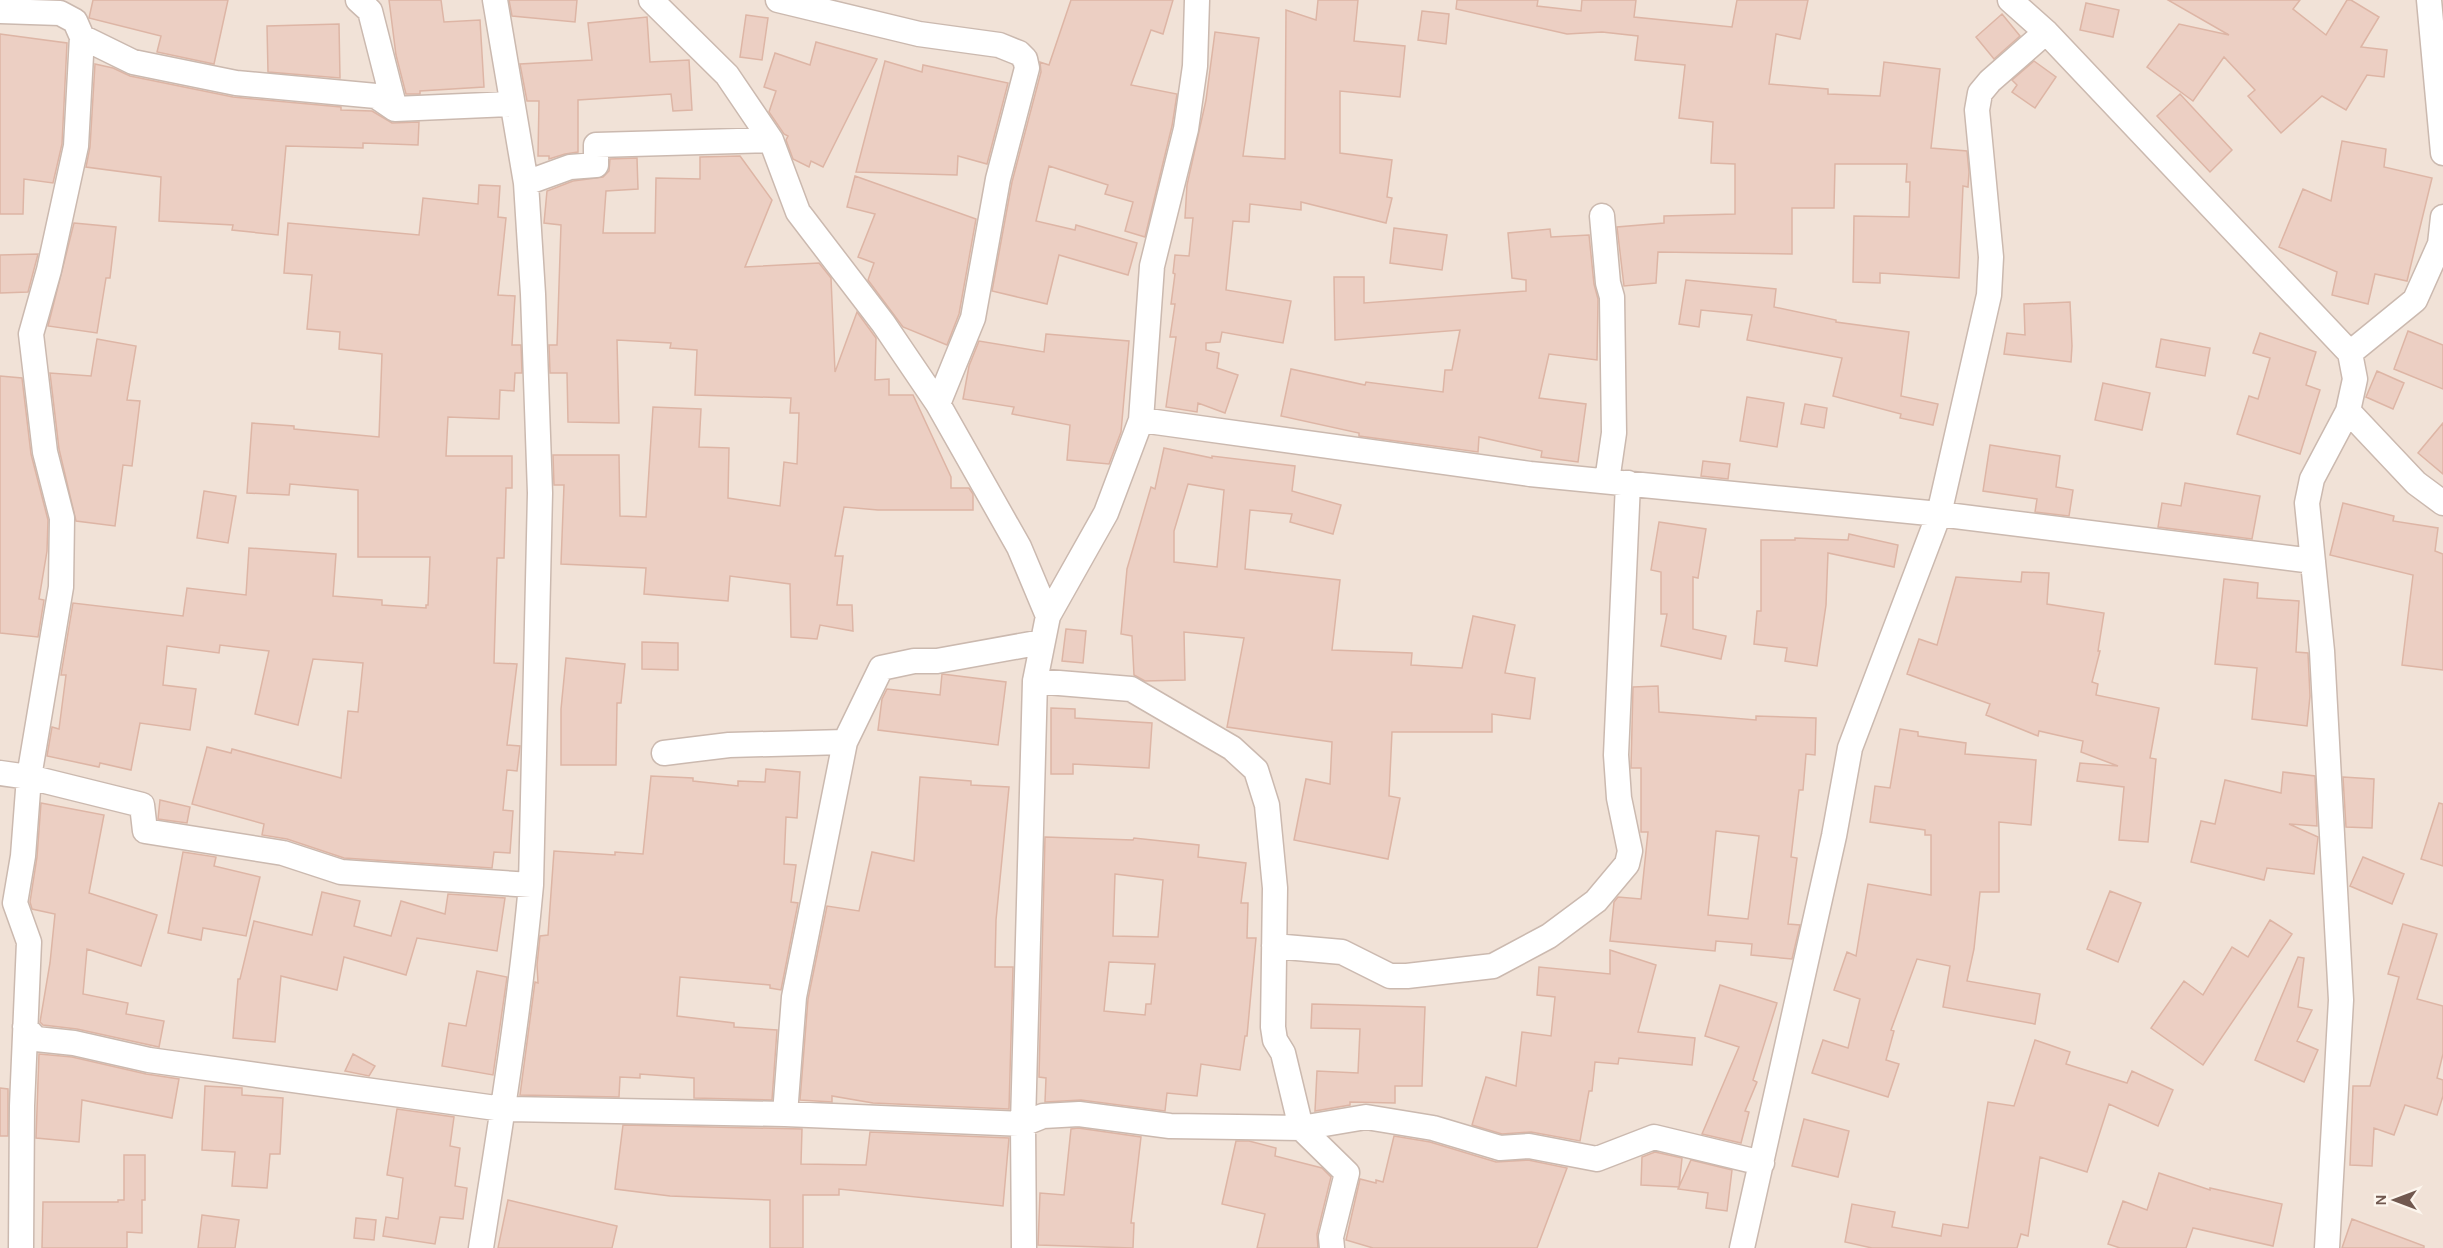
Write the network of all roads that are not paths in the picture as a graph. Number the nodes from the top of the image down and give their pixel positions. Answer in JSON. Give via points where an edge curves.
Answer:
{"nodes":[{"id":1,"x":358,"y":0,"type":"edge"},
{"id":2,"x":495,"y":0,"type":"edge"},
{"id":3,"x":651,"y":0,"type":"edge"},
{"id":4,"x":778,"y":0,"type":"edge"},
{"id":5,"x":1197,"y":0,"type":"edge"},
{"id":6,"x":2010,"y":0,"type":"edge"},
{"id":7,"x":2429,"y":0,"type":"edge"},
{"id":8,"x":0,"y":11,"type":"edge"},
{"id":9,"x":2046,"y":32,"type":"junction"},
{"id":10,"x":82,"y":37,"type":"junction"},
{"id":11,"x":512,"y":104,"type":"junction"},
{"id":12,"x":395,"y":109,"type":"junction"},
{"id":13,"x":771,"y":140,"type":"junction"},
{"id":14,"x":2443,"y":153,"type":"edge"},
{"id":15,"x":526,"y":183,"type":"junction"},
{"id":16,"x":1602,"y":216,"type":"dead end"},
{"id":17,"x":2443,"y":217,"type":"edge"},
{"id":18,"x":2350,"y":353,"type":"junction"},
{"id":19,"x":938,"y":404,"type":"junction"},
{"id":20,"x":2348,"y":411,"type":"junction"},
{"id":21,"x":1141,"y":420,"type":"junction"},
{"id":22,"x":1617,"y":482,"type":"junction"},
{"id":23,"x":2443,"y":503,"type":"edge"},
{"id":24,"x":1939,"y":514,"type":"junction"},
{"id":25,"x":2313,"y":561,"type":"junction"},
{"id":26,"x":1048,"y":616,"type":"junction"},
{"id":27,"x":1042,"y":642,"type":"junction"},
{"id":28,"x":1035,"y":681,"type":"junction"},
{"id":29,"x":845,"y":742,"type":"junction"},
{"id":30,"x":664,"y":753,"type":"dead end"},
{"id":31,"x":0,"y":773,"type":"edge"},
{"id":32,"x":29,"y":777,"type":"junction"},
{"id":33,"x":531,"y":885,"type":"junction"},
{"id":34,"x":1274,"y":946,"type":"junction"},
{"id":35,"x":26,"y":1027,"type":"junction"},
{"id":36,"x":503,"y":1109,"type":"junction"},
{"id":37,"x":785,"y":1114,"type":"junction"},
{"id":38,"x":1023,"y":1124,"type":"junction"},
{"id":39,"x":1301,"y":1128,"type":"junction"},
{"id":40,"x":1762,"y":1163,"type":"junction"},
{"id":41,"x":21,"y":1248,"type":"edge"},
{"id":42,"x":481,"y":1248,"type":"edge"},
{"id":43,"x":1024,"y":1248,"type":"edge"},
{"id":44,"x":1332,"y":1248,"type":"edge"},
{"id":45,"x":1742,"y":1248,"type":"edge"},
{"id":46,"x":2327,"y":1248,"type":"edge"}],
"edges":[{"from":1,"to":12,"type":"street","via":[[370,12]]},
{"from":2,"to":11,"type":"street"},
{"from":3,"to":13,"type":"street","via":[[727,75]]},
{"from":4,"to":19,"type":"street","via":[[919,34],[999,45],[1025,59],[1028,68],[998,179],[973,318]]},
{"from":5,"to":21,"type":"street","via":[[1195,66],[1186,129],[1152,266]]},
{"from":6,"to":9,"type":"street"},
{"from":7,"to":14,"type":"street"},
{"from":8,"to":10,"type":"street","via":[[60,14],[75,21]]},
{"from":9,"to":18,"type":"street"},
{"from":9,"to":24,"type":"street","via":[[1980,93],[1977,110],[1991,257],[1989,294]]},
{"from":10,"to":12,"type":"street","via":[[133,62],[236,83],[376,96]]},
{"from":10,"to":32,"type":"street","via":[[76,146],[31,334],[45,452],[62,518],[61,587]]},
{"from":11,"to":12,"type":"street"},
{"from":11,"to":15,"type":"street"},
{"from":13,"to":15,"type":"street","via":[[596,145],[596,165],[570,168]]},
{"from":13,"to":19,"type":"street","via":[[798,212],[883,323]]},
{"from":15,"to":33,"type":"street","via":[[540,493]]},
{"from":16,"to":22,"type":"street","via":[[1612,297]]},
{"from":17,"to":18,"type":"street","via":[[2440,244],[2415,300]]},
{"from":18,"to":20,"type":"street","via":[[2355,380]]},
{"from":19,"to":26,"type":"street","via":[[1019,547]]},
{"from":20,"to":23,"type":"street","via":[[2416,483]]},
{"from":20,"to":25,"type":"street","via":[[2312,479],[2307,503]]},
{"from":21,"to":22,"type":"street","via":[[1530,474]]},
{"from":21,"to":26,"type":"street","via":[[1106,513]]},
{"from":22,"to":24,"type":"street"},
{"from":22,"to":34,"type":"street","via":[[1616,755],[1619,798],[1630,851],[1627,864],[1596,902],[1549,936],[1493,966],[1390,976],[1342,952]]},
{"from":24,"to":25,"type":"street"},
{"from":24,"to":40,"type":"street","via":[[1850,748]]},
{"from":25,"to":46,"type":"street","via":[[2322,651],[2341,1000]]},
{"from":26,"to":27,"type":"street"},
{"from":27,"to":28,"type":"street"},
{"from":27,"to":29,"type":"street","via":[[881,668]]},
{"from":28,"to":34,"type":"street","via":[[1131,689],[1232,748],[1256,770],[1267,805],[1275,888]]},
{"from":28,"to":38,"type":"street"},
{"from":29,"to":30,"type":"street","via":[[729,745]]},
{"from":29,"to":37,"type":"street","via":[[794,997]]},
{"from":31,"to":32,"type":"street"},
{"from":32,"to":33,"type":"street","via":[[142,805],[146,831],[283,853],[341,873]]},
{"from":32,"to":35,"type":"street","via":[[15,903],[29,942]]},
{"from":33,"to":36,"type":"street"},
{"from":34,"to":39,"type":"street","via":[[1275,1040],[1283,1053]]},
{"from":35,"to":36,"type":"street","via":[[36,1039],[74,1043],[149,1060]]},
{"from":35,"to":41,"type":"street"},
{"from":36,"to":37,"type":"street"},
{"from":36,"to":42,"type":"street"},
{"from":37,"to":38,"type":"street"},
{"from":38,"to":39,"type":"street","via":[[1043,1116],[1078,1114],[1170,1126]]},
{"from":38,"to":43,"type":"street"},
{"from":39,"to":40,"type":"street","via":[[1366,1117],[1433,1128],[1500,1148],[1529,1146],[1597,1159],[1654,1137]]},
{"from":39,"to":44,"type":"street","via":[[1347,1173],[1331,1237]]},
{"from":40,"to":45,"type":"street"}]}
